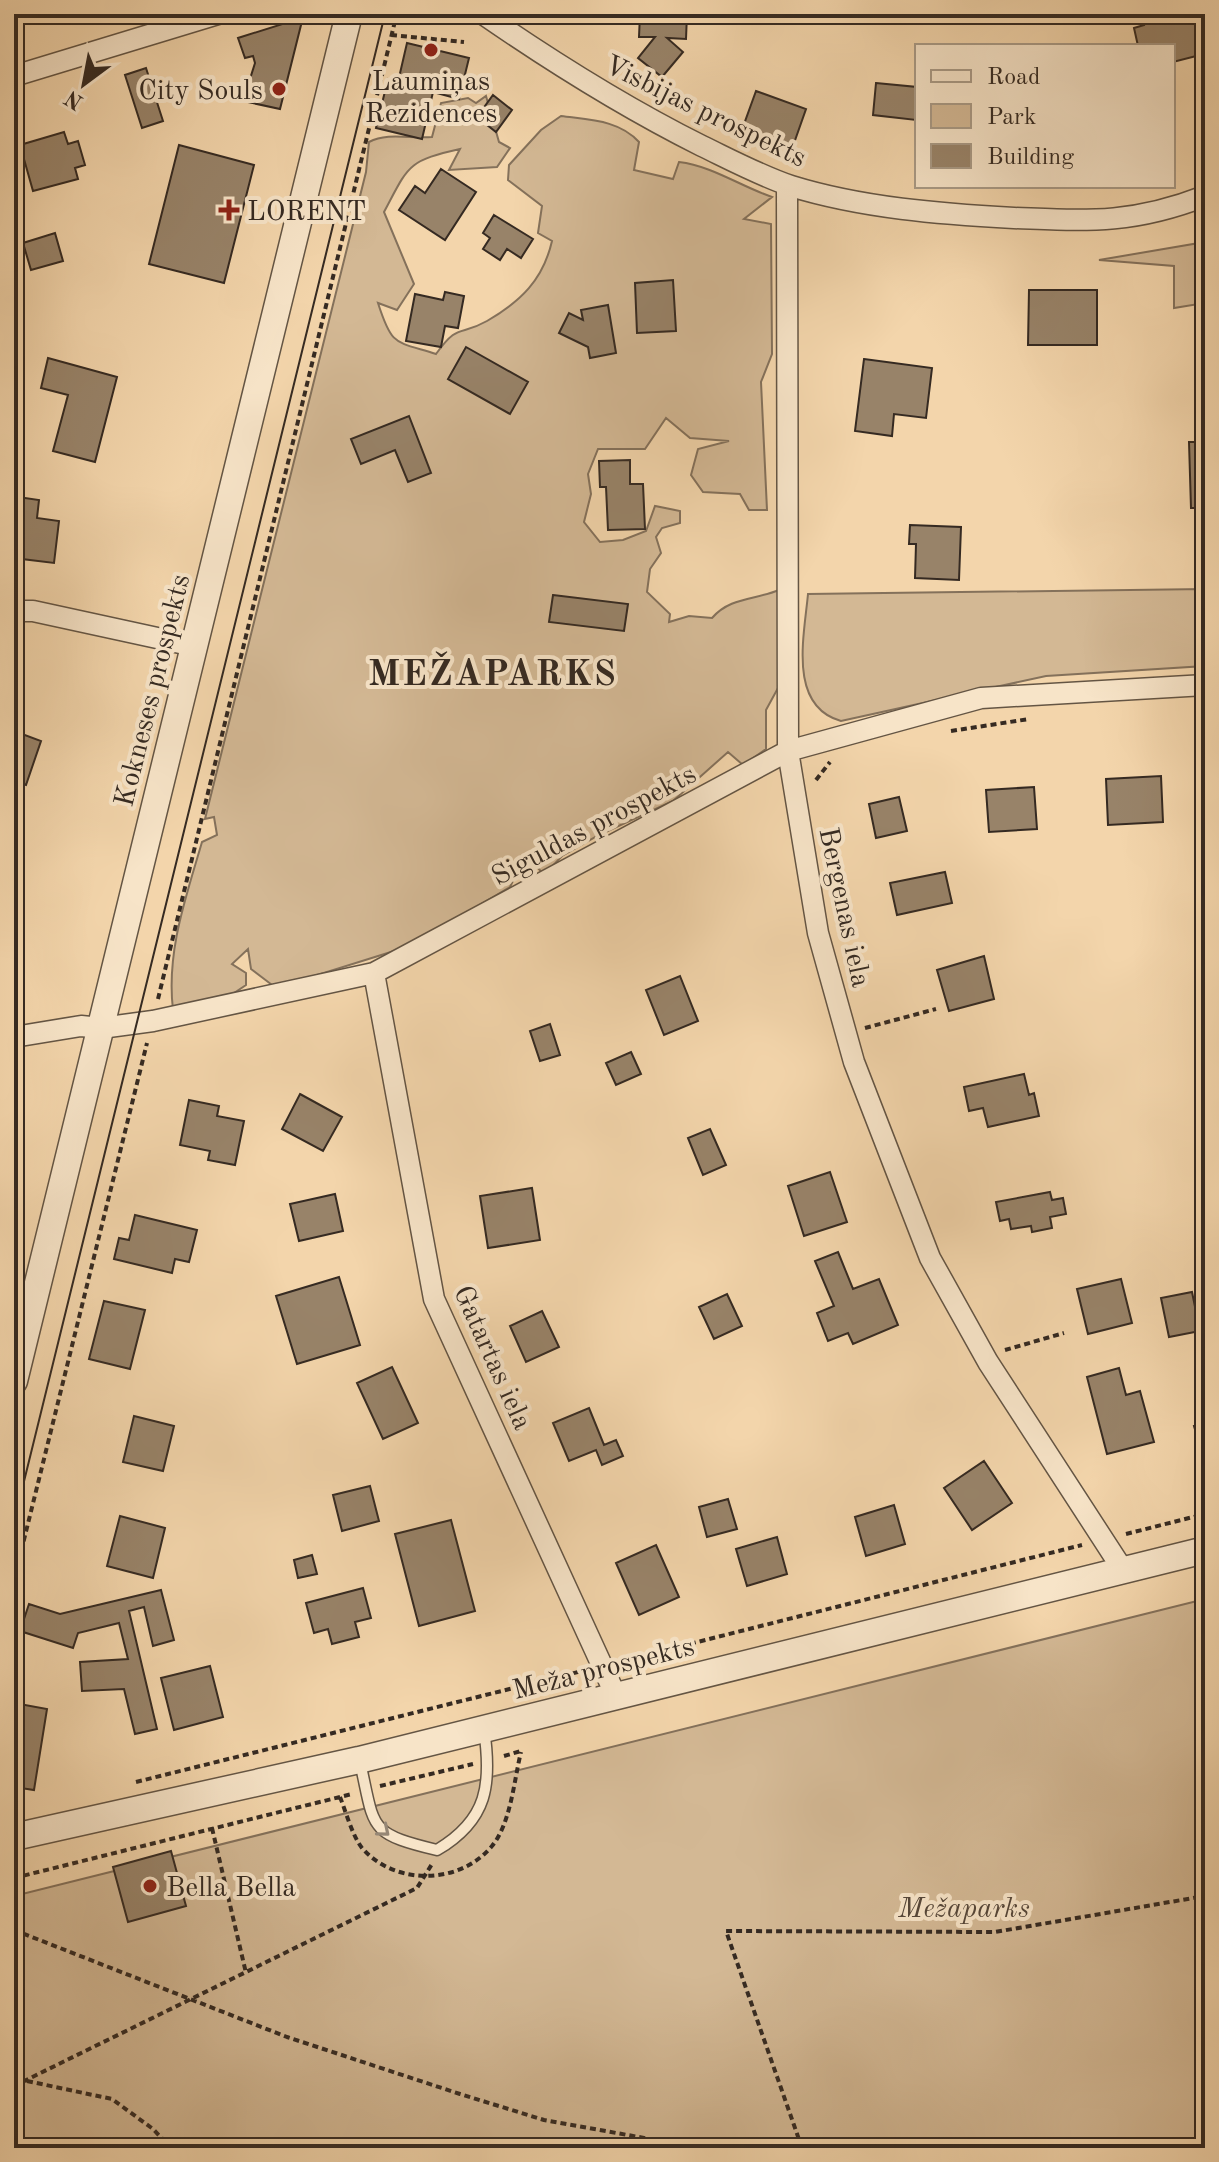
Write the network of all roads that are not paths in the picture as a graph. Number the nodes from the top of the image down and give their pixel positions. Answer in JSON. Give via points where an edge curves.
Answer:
{"nodes":[{"id":1,"x":218,"y":14,"type":"edge"},
{"id":2,"x":349,"y":14,"type":"edge"},
{"id":3,"x":483,"y":14,"type":"edge"},
{"id":4,"x":14,"y":76,"type":"edge"},
{"id":5,"x":787,"y":185,"type":"junction"},
{"id":6,"x":1205,"y":196,"type":"edge"},
{"id":7,"x":14,"y":611,"type":"edge"},
{"id":8,"x":194,"y":646,"type":"junction"},
{"id":9,"x":1205,"y":685,"type":"edge"},
{"id":10,"x":788,"y":751,"type":"junction"},
{"id":11,"x":374,"y":973,"type":"junction"},
{"id":12,"x":101,"y":1028,"type":"junction"},
{"id":13,"x":14,"y":1037,"type":"edge"},
{"id":14,"x":14,"y":1381,"type":"edge"},
{"id":15,"x":1205,"y":1550,"type":"edge"},
{"id":16,"x":1123,"y":1570,"type":"junction"},
{"id":17,"x":616,"y":1696,"type":"junction"},
{"id":18,"x":484,"y":1729,"type":"junction"},
{"id":19,"x":359,"y":1760,"type":"junction"},
{"id":20,"x":14,"y":1837,"type":"edge"}],
"edges":[{"from":1,"to":4,"type":"street"},
{"from":2,"to":8,"type":"street","name":"Kokneses prospekts"},
{"from":3,"to":5,"type":"street","name":"Visbijas prospekts","via":[[606,94]]},
{"from":5,"to":6,"type":"street","name":"Visbijas prospekts","via":[[879,204],[1091,221],[1141,217]]},
{"from":5,"to":10,"type":"street","name":"Bergenas iela"},
{"from":7,"to":8,"type":"street"},
{"from":8,"to":12,"type":"street","name":"Kokneses prospekts"},
{"from":9,"to":10,"type":"street","name":"Siguldas prospekts","via":[[981,698]]},
{"from":10,"to":11,"type":"street","name":"Siguldas prospekts"},
{"from":10,"to":16,"type":"street","name":"Bergenas iela","via":[[818,933],[851,1051],[930,1258],[988,1362]]},
{"from":11,"to":12,"type":"street","name":"Siguldas prospekts"},
{"from":11,"to":17,"type":"street","name":"Gatartas iela","via":[[434,1299]]},
{"from":12,"to":13,"type":"street","name":"Siguldas prospekts","via":[[81,1026]]},
{"from":12,"to":14,"type":"street","name":"Kokneses prospekts"},
{"from":15,"to":16,"type":"street","name":"Meža prospekts"},
{"from":16,"to":17,"type":"street","name":"Meža prospekts"},
{"from":17,"to":18,"type":"street","name":"Meža prospekts"},
{"from":18,"to":19,"type":"street","name":"Meža prospekts"},
{"from":19,"to":18,"type":"lane","one_way":true,"via":[[374,1824],[390,1839],[437,1850],[459,1837],[483,1804],[489,1761]]},
{"from":19,"to":20,"type":"street","name":"Meža prospekts"}]}
